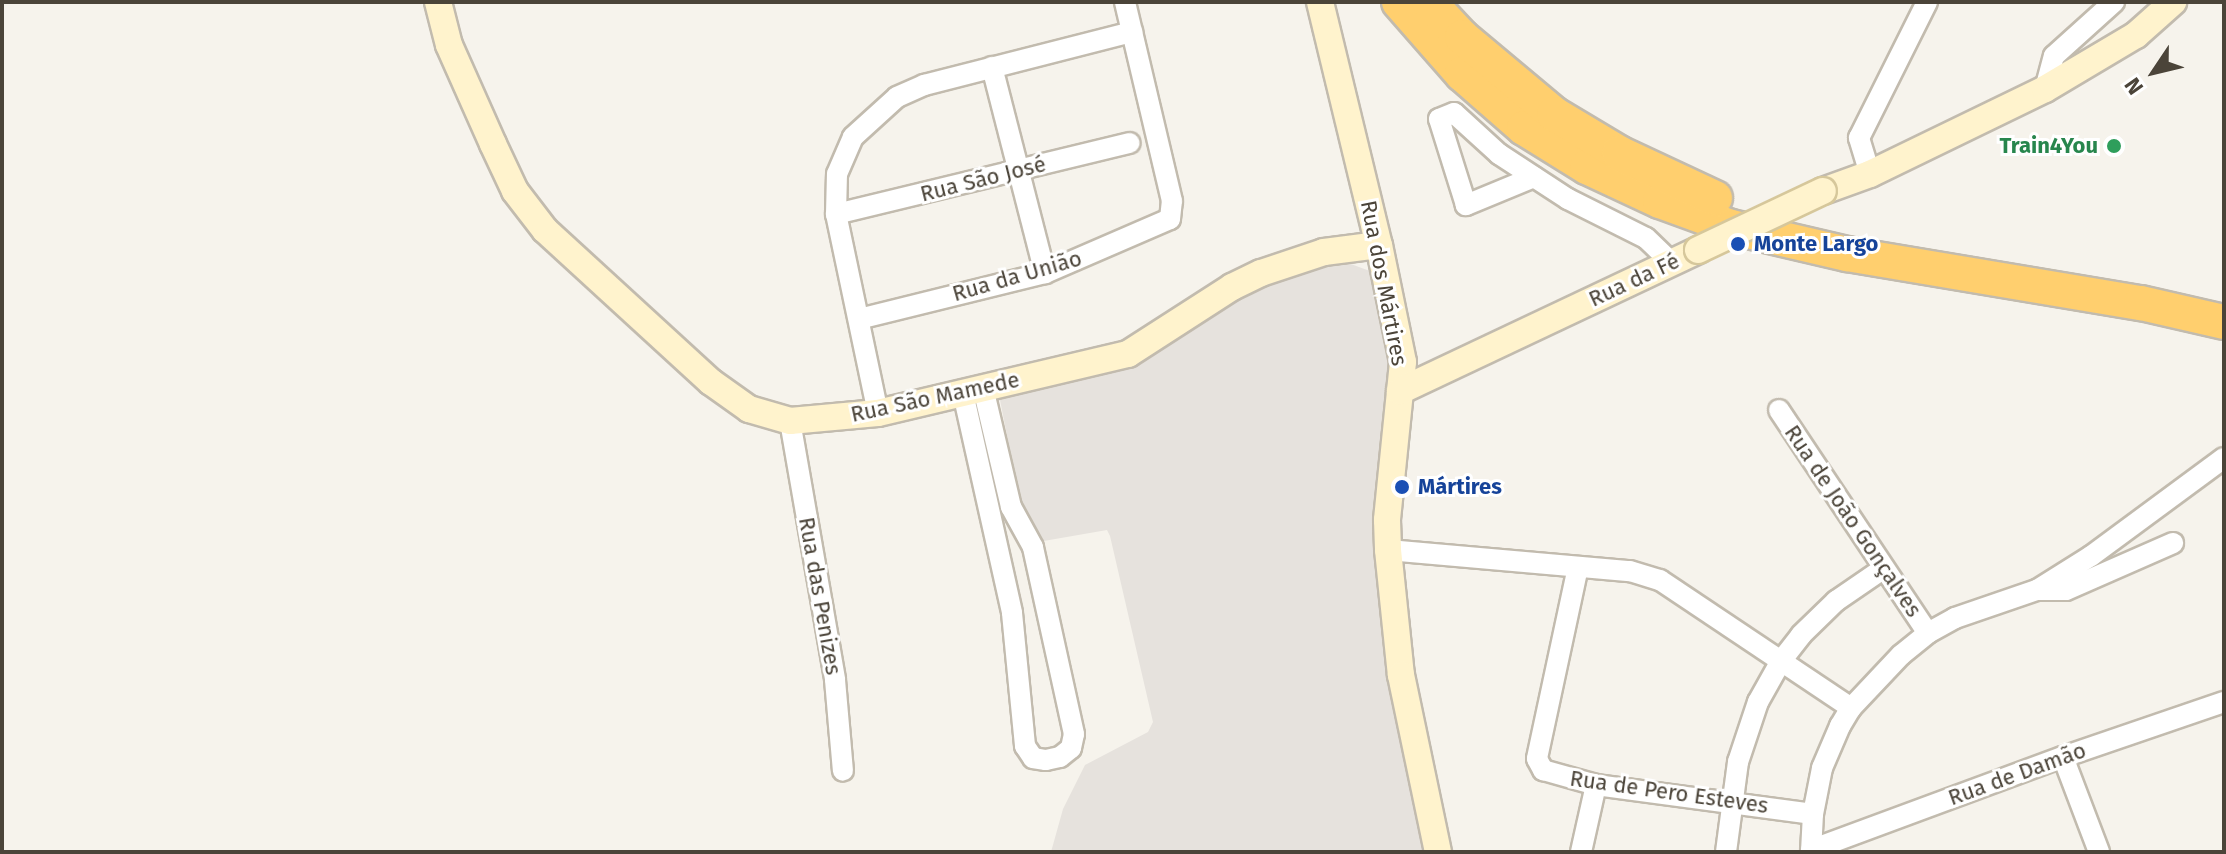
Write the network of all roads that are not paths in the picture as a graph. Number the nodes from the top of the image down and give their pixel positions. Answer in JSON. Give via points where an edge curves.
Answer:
{"nodes":[{"id":1,"x":438,"y":2,"type":"edge"},
{"id":2,"x":1125,"y":2,"type":"edge"},
{"id":3,"x":1320,"y":2,"type":"edge"},
{"id":4,"x":1399,"y":2,"type":"edge"},
{"id":5,"x":1429,"y":2,"type":"edge"},
{"id":6,"x":1927,"y":2,"type":"edge"},
{"id":7,"x":2114,"y":2,"type":"edge"},
{"id":8,"x":2173,"y":2,"type":"edge"},
{"id":9,"x":1132,"y":32,"type":"junction"},
{"id":10,"x":992,"y":67,"type":"junction"},
{"id":11,"x":2045,"y":89,"type":"junction"},
{"id":12,"x":1130,"y":143,"type":"dead end"},
{"id":13,"x":1018,"y":170,"type":"junction"},
{"id":14,"x":1870,"y":174,"type":"junction"},
{"id":15,"x":1534,"y":177,"type":"junction"},
{"id":16,"x":836,"y":214,"type":"junction"},
{"id":17,"x":1379,"y":245,"type":"junction"},
{"id":18,"x":1672,"y":263,"type":"junction"},
{"id":19,"x":1045,"y":273,"type":"junction"},
{"id":20,"x":2213,"y":297,"type":"edge"},
{"id":21,"x":859,"y":319,"type":"junction"},
{"id":22,"x":2224,"y":322,"type":"edge"},
{"id":23,"x":973,"y":391,"type":"junction"},
{"id":24,"x":1400,"y":391,"type":"junction"},
{"id":25,"x":1779,"y":410,"type":"dead end"},
{"id":26,"x":878,"y":413,"type":"junction"},
{"id":27,"x":790,"y":421,"type":"junction"},
{"id":28,"x":2224,"y":458,"type":"edge"},
{"id":29,"x":2173,"y":543,"type":"dead end"},
{"id":30,"x":1388,"y":550,"type":"junction"},
{"id":31,"x":1578,"y":567,"type":"junction"},
{"id":32,"x":1884,"y":568,"type":"junction"},
{"id":33,"x":2037,"y":590,"type":"junction"},
{"id":34,"x":1928,"y":633,"type":"junction"},
{"id":35,"x":1781,"y":661,"type":"junction"},
{"id":36,"x":2224,"y":702,"type":"edge"},
{"id":37,"x":1851,"y":708,"type":"junction"},
{"id":38,"x":2063,"y":757,"type":"junction"},
{"id":39,"x":843,"y":771,"type":"dead end"},
{"id":40,"x":1596,"y":785,"type":"junction"},
{"id":41,"x":1732,"y":802,"type":"junction"},
{"id":42,"x":1813,"y":814,"type":"junction"},
{"id":43,"x":1811,"y":851,"type":"edge"},
{"id":44,"x":1438,"y":852,"type":"edge"},
{"id":45,"x":1581,"y":852,"type":"edge"},
{"id":46,"x":1726,"y":852,"type":"edge"},
{"id":47,"x":2099,"y":852,"type":"edge"}],
"edges":[{"from":1,"to":27,"type":"street","name":"Rua São Mamede","via":[[449,45],[498,156],[515,191],[545,230],[711,382],[749,409]]},
{"from":2,"to":9,"type":"street"},
{"from":3,"to":17,"type":"street","name":"Rua dos Mártires"},
{"from":4,"to":22,"type":"highway","via":[[1462,74],[1524,128],[1587,167],[1660,201],[1731,227],[1847,254]]},
{"from":5,"to":20,"type":"highway","via":[[1462,37],[1554,114],[1619,153],[1709,196],[1819,229]]},
{"from":6,"to":14,"type":"street","via":[[1859,138]]},
{"from":7,"to":11,"type":"street","via":[[2054,56]]},
{"from":8,"to":11,"type":"street","name":"Rua da Fé","via":[[2136,35]]},
{"from":9,"to":10,"type":"street"},
{"from":9,"to":19,"type":"street","name":"Rua da União","via":[[1172,201],[1170,219]]},
{"from":10,"to":13,"type":"street"},
{"from":10,"to":16,"type":"street","via":[[897,97],[853,137],[837,174]]},
{"from":11,"to":14,"type":"street","name":"Rua da Fé"},
{"from":12,"to":13,"type":"street","name":"Rua São José"},
{"from":13,"to":16,"type":"street","name":"Rua São José"},
{"from":13,"to":19,"type":"street"},
{"from":14,"to":18,"type":"street","name":"Rua da Fé","bridge":true},
{"from":15,"to":15,"type":"street","via":[[1454,113],[1439,119],[1466,205]]},
{"from":15,"to":18,"type":"street","via":[[1646,238]]},
{"from":16,"to":21,"type":"street"},
{"from":17,"to":23,"type":"street","name":"Rua São Mamede","via":[[1324,252],[1261,273],[1128,354]]},
{"from":17,"to":24,"type":"street","name":"Rua dos Mártires","via":[[1403,362]]},
{"from":18,"to":24,"type":"street","name":"Rua da Fé"},
{"from":19,"to":21,"type":"street","name":"Rua da União"},
{"from":21,"to":26,"type":"street"},
{"from":23,"to":23,"type":"street","via":[[1012,613],[1025,746],[1033,758],[1060,757],[1071,748],[1074,734],[1033,547],[1011,507]]},
{"from":23,"to":26,"type":"street","name":"Rua São Mamede"},
{"from":24,"to":30,"type":"street","name":"Rua dos Mártires"},
{"from":25,"to":32,"type":"street","name":"Rua de João Gonçalves"},
{"from":26,"to":27,"type":"street","name":"Rua São Mamede"},
{"from":27,"to":39,"type":"street","name":"Rua das Penizes","via":[[835,680]]},
{"from":28,"to":33,"type":"street"},
{"from":29,"to":33,"type":"street","via":[[2066,590]]},
{"from":30,"to":31,"type":"street"},
{"from":30,"to":44,"type":"street","name":"Rua dos Mártires","via":[[1401,675]]},
{"from":31,"to":35,"type":"street","via":[[1630,571],[1660,580]]},
{"from":31,"to":40,"type":"street","name":"Rua de Pero Esteves","via":[[1537,759],[1553,775]]},
{"from":32,"to":34,"type":"street","name":"Rua de João Gonçalves"},
{"from":32,"to":35,"type":"street","via":[[1836,601]]},
{"from":33,"to":34,"type":"street","via":[[1988,605]]},
{"from":34,"to":37,"type":"street"},
{"from":35,"to":37,"type":"street"},
{"from":35,"to":41,"type":"street","via":[[1758,702]]},
{"from":36,"to":38,"type":"street","name":"Rua de Damão"},
{"from":37,"to":42,"type":"street","via":[[1822,768]]},
{"from":38,"to":43,"type":"street","name":"Rua de Damão"},
{"from":38,"to":47,"type":"street"},
{"from":40,"to":41,"type":"street","name":"Rua de Pero Esteves"},
{"from":40,"to":45,"type":"street"},
{"from":41,"to":42,"type":"street","name":"Rua de Pero Esteves"},
{"from":41,"to":46,"type":"street"},
{"from":42,"to":43,"type":"street"}]}
